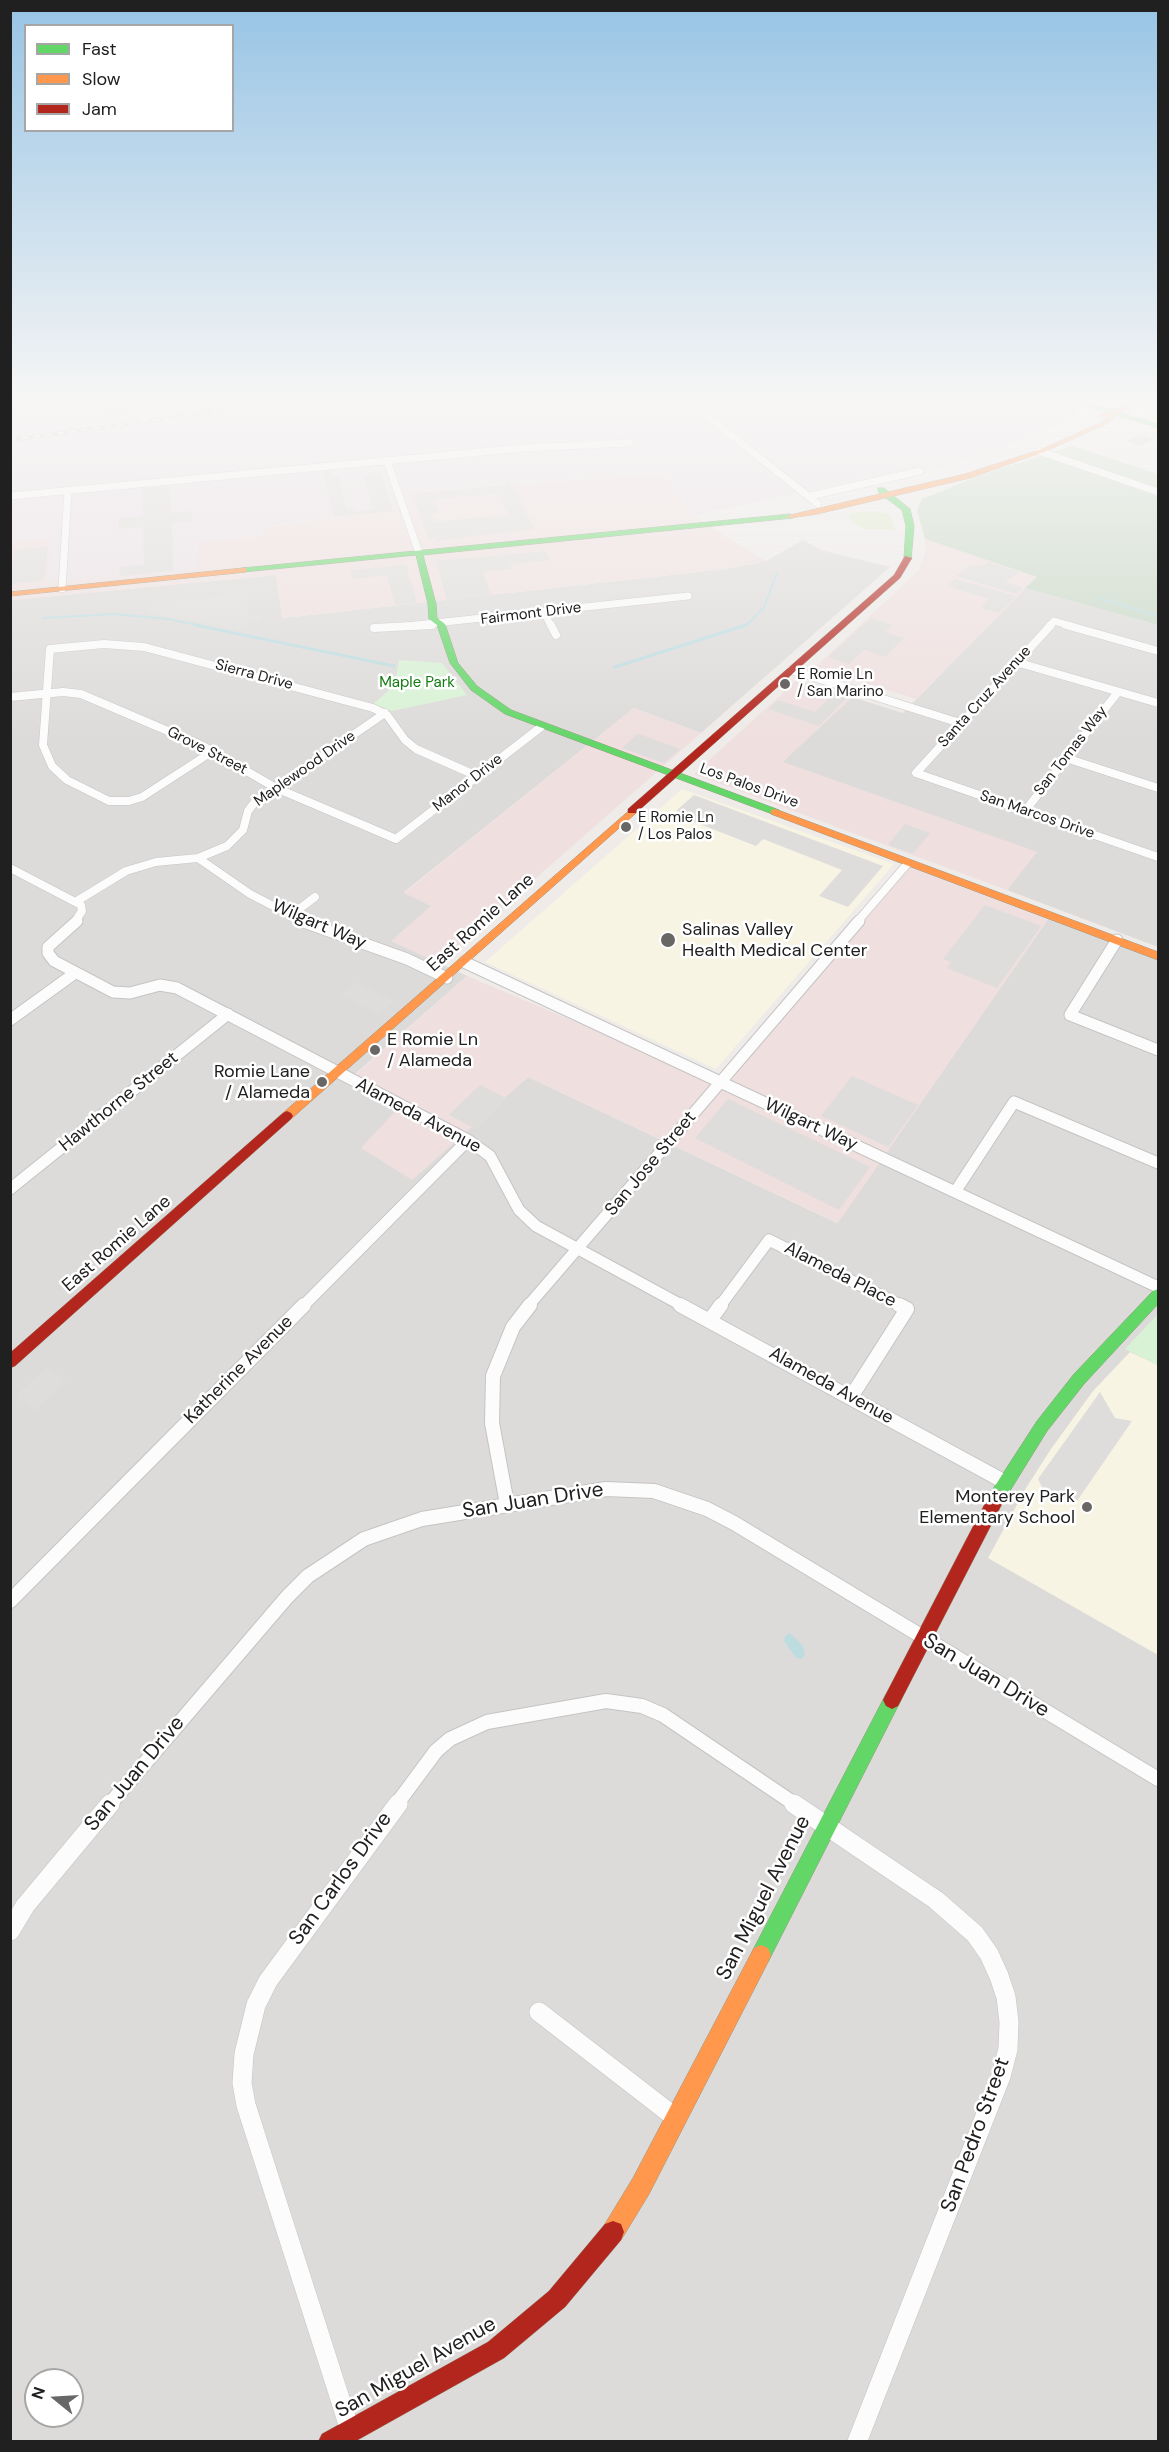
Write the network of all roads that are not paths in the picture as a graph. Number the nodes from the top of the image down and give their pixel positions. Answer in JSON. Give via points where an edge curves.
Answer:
{"nodes":[{"id":1,"x":67,"y":511,"type":"edge"},
{"id":2,"x":405,"y":511,"type":"edge"},
{"id":3,"x":766,"y":511,"type":"edge"},
{"id":4,"x":890,"y":511,"type":"edge"},
{"id":5,"x":905,"y":511,"type":"edge"},
{"id":6,"x":910,"y":526,"type":"junction"},
{"id":7,"x":419,"y":553,"type":"junction"},
{"id":8,"x":62,"y":589,"type":"junction"},
{"id":9,"x":10,"y":594,"type":"edge"},
{"id":10,"x":688,"y":596,"type":"dead end"},
{"id":11,"x":544,"y":612,"type":"junction"},
{"id":12,"x":441,"y":624,"type":"junction"},
{"id":13,"x":374,"y":628,"type":"dead end"},
{"id":14,"x":556,"y":635,"type":"dead end"},
{"id":15,"x":1158,"y":651,"type":"edge"},
{"id":16,"x":1016,"y":662,"type":"junction"},
{"id":17,"x":791,"y":670,"type":"junction"},
{"id":18,"x":1118,"y":692,"type":"junction"},
{"id":19,"x":47,"y":693,"type":"junction"},
{"id":20,"x":10,"y":697,"type":"edge"},
{"id":21,"x":1158,"y":703,"type":"edge"},
{"id":22,"x":385,"y":713,"type":"junction"},
{"id":23,"x":960,"y":723,"type":"junction"},
{"id":24,"x":541,"y":727,"type":"junction"},
{"id":25,"x":213,"y":751,"type":"junction"},
{"id":26,"x":1066,"y":758,"type":"junction"},
{"id":27,"x":916,"y":773,"type":"joint"},
{"id":28,"x":672,"y":775,"type":"junction"},
{"id":29,"x":477,"y":776,"type":"junction"},
{"id":30,"x":276,"y":788,"type":"junction"},
{"id":31,"x":1158,"y":788,"type":"edge"},
{"id":32,"x":1025,"y":811,"type":"junction"},
{"id":33,"x":396,"y":839,"type":"joint"},
{"id":34,"x":1158,"y":856,"type":"edge"},
{"id":35,"x":198,"y":858,"type":"junction"},
{"id":36,"x":908,"y":862,"type":"junction"},
{"id":37,"x":13,"y":872,"type":"edge"},
{"id":38,"x":315,"y":897,"type":"dead end"},
{"id":39,"x":77,"y":902,"type":"junction"},
{"id":40,"x":290,"y":916,"type":"junction"},
{"id":41,"x":1117,"y":940,"type":"junction"},
{"id":42,"x":1158,"y":956,"type":"edge"},
{"id":43,"x":464,"y":962,"type":"junction"},
{"id":44,"x":75,"y":973,"type":"junction"},
{"id":45,"x":447,"y":978,"type":"junction"},
{"id":46,"x":228,"y":1014,"type":"junction"},
{"id":47,"x":10,"y":1020,"type":"edge"},
{"id":48,"x":1158,"y":1050,"type":"edge"},
{"id":49,"x":338,"y":1072,"type":"junction"},
{"id":50,"x":720,"y":1083,"type":"junction"},
{"id":51,"x":468,"y":1140,"type":"junction"},
{"id":52,"x":1158,"y":1163,"type":"edge"},
{"id":53,"x":10,"y":1189,"type":"edge"},
{"id":54,"x":955,"y":1192,"type":"junction"},
{"id":55,"x":578,"y":1250,"type":"junction"},
{"id":56,"x":1158,"y":1287,"type":"edge"},
{"id":57,"x":1158,"y":1295,"type":"edge"},
{"id":58,"x":710,"y":1320,"type":"junction"},
{"id":59,"x":10,"y":1362,"type":"edge"},
{"id":60,"x":851,"y":1397,"type":"junction"},
{"id":61,"x":1005,"y":1482,"type":"junction"},
{"id":62,"x":507,"y":1504,"type":"junction"},
{"id":63,"x":10,"y":1601,"type":"edge"},
{"id":64,"x":923,"y":1639,"type":"junction"},
{"id":65,"x":1158,"y":1779,"type":"edge"},
{"id":66,"x":826,"y":1824,"type":"junction"},
{"id":67,"x":10,"y":1931,"type":"edge"},
{"id":68,"x":539,"y":2012,"type":"dead end"},
{"id":69,"x":676,"y":2118,"type":"junction"},
{"id":70,"x":350,"y":2430,"type":"junction"},
{"id":71,"x":330,"y":2442,"type":"edge"},
{"id":72,"x":856,"y":2442,"type":"edge"}],
"edges":[{"from":1,"to":8,"type":"street"},
{"from":2,"to":7,"type":"street"},
{"from":3,"to":7,"type":"main road","via":[[713,523]]},
{"from":4,"to":6,"type":"main road"},
{"from":5,"to":6,"type":"main road","name":"East Romie Lane"},
{"from":6,"to":17,"type":"main road","name":"East Romie Lane","via":[[910,551],[901,570]]},
{"from":7,"to":8,"type":"main road"},
{"from":7,"to":12,"type":"main road","name":"Los Palos Drive","via":[[433,619]]},
{"from":8,"to":9,"type":"main road"},
{"from":10,"to":11,"type":"street","name":"Fairmont Drive"},
{"from":11,"to":12,"type":"street","name":"Fairmont Drive"},
{"from":11,"to":14,"type":"street"},
{"from":12,"to":13,"type":"street","name":"Fairmont Drive"},
{"from":12,"to":24,"type":"main road","name":"Los Palos Drive","via":[[454,663],[474,688],[508,712]]},
{"from":15,"to":16,"type":"street","name":"Santa Cruz Avenue","via":[[1054,621]]},
{"from":16,"to":18,"type":"street"},
{"from":16,"to":23,"type":"street","name":"Santa Cruz Avenue"},
{"from":17,"to":23,"type":"street"},
{"from":17,"to":28,"type":"main road","name":"East Romie Lane"},
{"from":18,"to":21,"type":"street"},
{"from":18,"to":26,"type":"street","name":"San Tomas Way"},
{"from":19,"to":20,"type":"street","name":"Grove Street"},
{"from":19,"to":22,"type":"street","name":"Sierra Drive","via":[[50,649],[131,645]]},
{"from":19,"to":25,"type":"street","name":"Grove Street","via":[[81,694]]},
{"from":19,"to":25,"type":"street","via":[[43,745],[48,760],[61,776],[109,801],[142,797]]},
{"from":22,"to":29,"type":"street","via":[[416,749]]},
{"from":22,"to":30,"type":"street","name":"Maplewood Drive"},
{"from":23,"to":27,"type":"street","name":"Santa Cruz Avenue"},
{"from":24,"to":28,"type":"main road","name":"Los Palos Drive"},
{"from":24,"to":29,"type":"street","name":"Manor Drive"},
{"from":25,"to":30,"type":"street","name":"Grove Street"},
{"from":26,"to":31,"type":"street"},
{"from":26,"to":32,"type":"street","name":"San Tomas Way"},
{"from":27,"to":32,"type":"street","name":"San Marcos Drive"},
{"from":28,"to":36,"type":"main road","name":"Los Palos Drive"},
{"from":28,"to":43,"type":"main road","name":"East Romie Lane"},
{"from":29,"to":33,"type":"street","name":"Manor Drive"},
{"from":30,"to":33,"type":"street","name":"Grove Street"},
{"from":30,"to":35,"type":"street","name":"Maplewood Drive","via":[[251,807],[243,830],[233,841]]},
{"from":32,"to":34,"type":"street","name":"San Marcos Drive"},
{"from":35,"to":39,"type":"street","name":"Maplewood Drive","via":[[156,862],[126,871]]},
{"from":35,"to":40,"type":"street","name":"Wilgart Way"},
{"from":36,"to":41,"type":"main road","name":"Los Palos Drive"},
{"from":36,"to":50,"type":"street","name":"San Jose Street"},
{"from":37,"to":39,"type":"street"},
{"from":38,"to":40,"type":"street"},
{"from":39,"to":44,"type":"street","name":"Alameda Avenue","via":[[82,911],[79,919],[54,939],[47,950],[54,961]]},
{"from":40,"to":45,"type":"street","name":"Wilgart Way"},
{"from":41,"to":42,"type":"main road","name":"Los Palos Drive"},
{"from":41,"to":48,"type":"street","via":[[1070,1015]]},
{"from":43,"to":45,"type":"main road","name":"East Romie Lane"},
{"from":43,"to":50,"type":"street","name":"Wilgart Way"},
{"from":44,"to":46,"type":"street","name":"Alameda Avenue","via":[[118,993],[173,986]]},
{"from":44,"to":47,"type":"street"},
{"from":45,"to":49,"type":"main road","name":"East Romie Lane"},
{"from":46,"to":49,"type":"street","name":"Alameda Avenue"},
{"from":46,"to":53,"type":"street","name":"Hawthorne Street"},
{"from":49,"to":51,"type":"street","name":"Alameda Avenue"},
{"from":49,"to":59,"type":"main road","name":"East Romie Lane"},
{"from":50,"to":54,"type":"street","name":"Wilgart Way"},
{"from":50,"to":55,"type":"street","name":"San Jose Street"},
{"from":51,"to":55,"type":"street","name":"Alameda Avenue","via":[[495,1162],[525,1218]]},
{"from":51,"to":63,"type":"street","name":"Katherine Avenue"},
{"from":52,"to":54,"type":"street","via":[[1014,1102]]},
{"from":54,"to":56,"type":"street","name":"Wilgart Way"},
{"from":55,"to":58,"type":"street","name":"Alameda Avenue"},
{"from":55,"to":62,"type":"street","name":"San Jose Street","via":[[513,1328],[493,1376],[492,1423]]},
{"from":57,"to":61,"type":"main road","name":"San Miguel Avenue","via":[[1079,1378]]},
{"from":58,"to":60,"type":"street","name":"Alameda Avenue"},
{"from":58,"to":60,"type":"street","name":"Alameda Place","via":[[770,1239],[907,1309]]},
{"from":60,"to":61,"type":"street","name":"Alameda Avenue"},
{"from":61,"to":64,"type":"main road","name":"San Miguel Avenue"},
{"from":62,"to":64,"type":"street","name":"San Juan Drive","via":[[606,1488],[654,1491],[681,1499],[734,1523]]},
{"from":62,"to":67,"type":"street","name":"San Juan Drive","via":[[393,1528],[364,1539],[308,1576],[51,1874]]},
{"from":64,"to":65,"type":"street","name":"San Juan Drive"},
{"from":64,"to":66,"type":"main road","name":"San Miguel Avenue"},
{"from":66,"to":69,"type":"main road","name":"San Miguel Avenue"},
{"from":66,"to":70,"type":"street","name":"San Carlos Drive","via":[[663,1715],[625,1702],[606,1701],[487,1722],[450,1739],[422,1766],[268,1981],[256,2005],[244,2054],[242,2083],[246,2105]]},
{"from":66,"to":72,"type":"street","name":"San Pedro Street","via":[[936,1900],[975,1934],[999,1976],[1009,2022],[1001,2076]]},
{"from":68,"to":69,"type":"street"},
{"from":69,"to":70,"type":"main road","name":"San Miguel Avenue","via":[[610,2237],[557,2299],[496,2350]]},
{"from":70,"to":71,"type":"main road","name":"San Miguel Avenue"}]}
